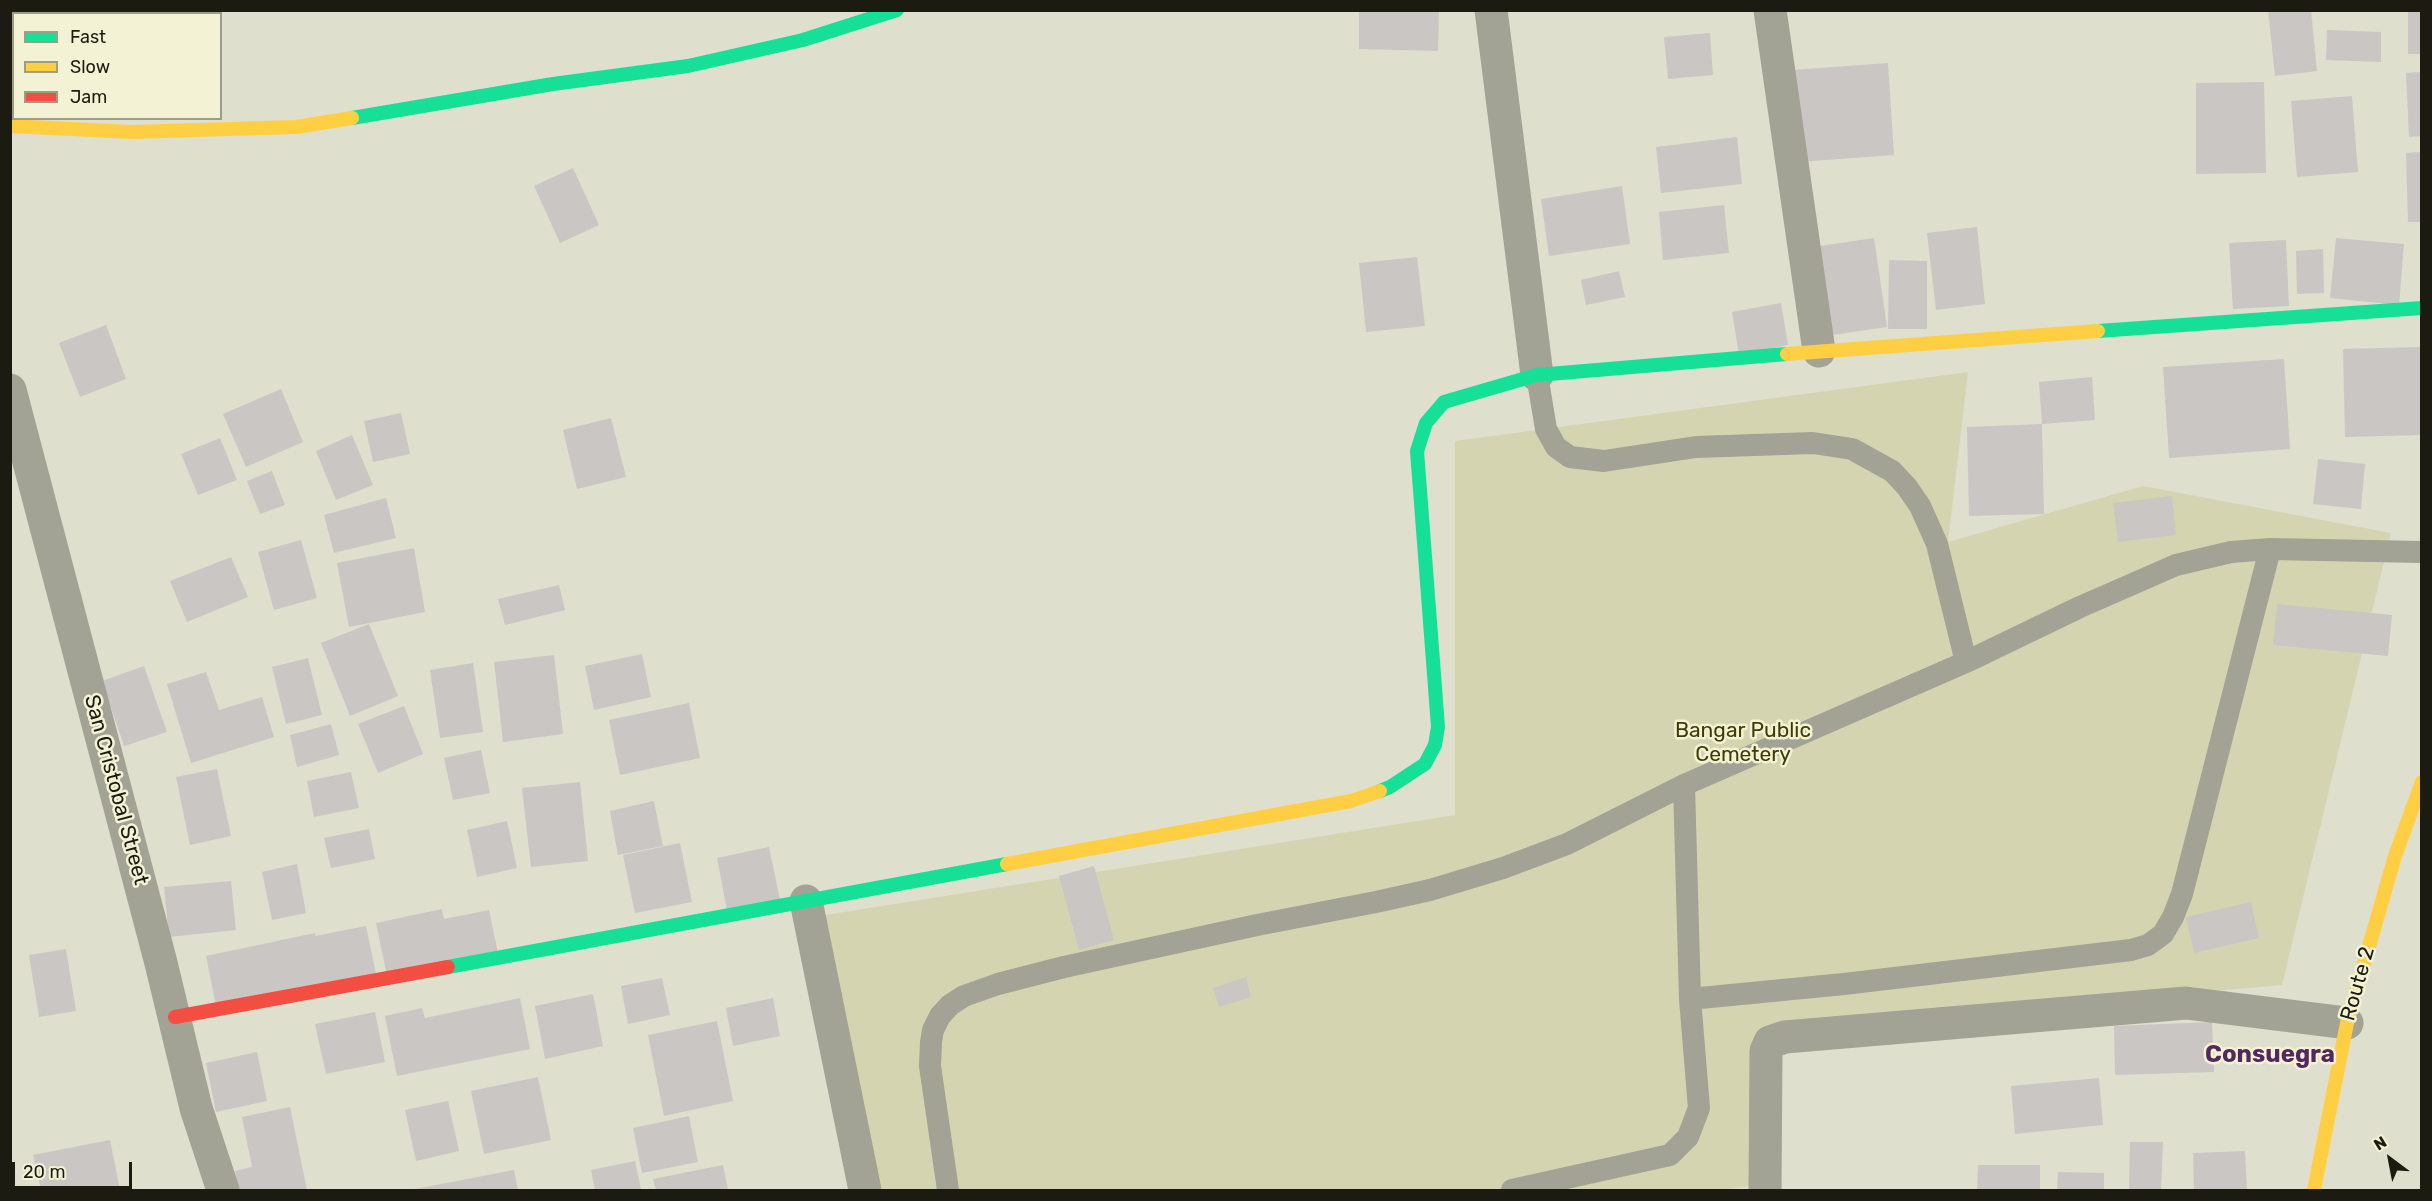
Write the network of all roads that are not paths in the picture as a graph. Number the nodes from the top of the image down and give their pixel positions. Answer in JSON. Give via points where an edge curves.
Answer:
{"nodes":[{"id":1,"x":897,"y":10,"type":"edge"},
{"id":2,"x":1491,"y":10,"type":"edge"},
{"id":3,"x":1770,"y":10,"type":"edge"},
{"id":4,"x":10,"y":126,"type":"edge"},
{"id":5,"x":2421,"y":308,"type":"edge"},
{"id":6,"x":1819,"y":351,"type":"junction"},
{"id":7,"x":1537,"y":375,"type":"junction"},
{"id":8,"x":10,"y":390,"type":"edge"},
{"id":9,"x":2270,"y":549,"type":"junction"},
{"id":10,"x":2421,"y":552,"type":"edge"},
{"id":11,"x":1966,"y":662,"type":"junction"},
{"id":12,"x":2421,"y":782,"type":"edge"},
{"id":13,"x":1684,"y":785,"type":"junction"},
{"id":14,"x":806,"y":901,"type":"junction"},
{"id":15,"x":1690,"y":999,"type":"junction"},
{"id":16,"x":175,"y":1017,"type":"junction"},
{"id":17,"x":2347,"y":1023,"type":"junction"},
{"id":18,"x":223,"y":1191,"type":"edge"},
{"id":19,"x":865,"y":1191,"type":"edge"},
{"id":20,"x":948,"y":1191,"type":"edge"},
{"id":21,"x":1512,"y":1191,"type":"edge"},
{"id":22,"x":1765,"y":1191,"type":"edge"},
{"id":23,"x":2314,"y":1191,"type":"edge"}],
"edges":[{"from":1,"to":4,"type":"main road","via":[[803,40],[688,66],[296,127],[132,132]]},
{"from":2,"to":7,"type":"street"},
{"from":3,"to":6,"type":"street"},
{"from":5,"to":6,"type":"main road"},
{"from":6,"to":7,"type":"main road"},
{"from":7,"to":11,"type":"lane","via":[[1546,429],[1556,447],[1570,457],[1604,461],[1696,447],[1813,443],[1852,449],[1892,471],[1920,506],[1936,544]]},
{"from":7,"to":14,"type":"main road","via":[[1444,402],[1426,423],[1420,438],[1417,451],[1438,727],[1435,745],[1425,764],[1390,787],[1352,801]]},
{"from":8,"to":16,"type":"street","name":"San Cristobal Street"},
{"from":9,"to":10,"type":"lane"},
{"from":9,"to":11,"type":"lane","via":[[2231,552],[2176,565]]},
{"from":9,"to":15,"type":"lane","via":[[2182,894],[2163,934],[2148,945],[2131,950]]},
{"from":11,"to":13,"type":"lane"},
{"from":12,"to":17,"type":"main road","name":"Route 2","via":[[2394,856]]},
{"from":13,"to":15,"type":"lane"},
{"from":13,"to":20,"type":"lane","via":[[1567,844],[1430,890],[1064,967],[964,996],[940,1016],[931,1042],[930,1066]]},
{"from":14,"to":16,"type":"main road"},
{"from":14,"to":19,"type":"street"},
{"from":15,"to":21,"type":"lane","via":[[1699,1108],[1688,1137],[1670,1155]]},
{"from":16,"to":18,"type":"street","name":"San Cristobal Street","via":[[196,1108]]},
{"from":17,"to":22,"type":"street","via":[[2186,1003],[1785,1037],[1770,1042],[1766,1051]]},
{"from":17,"to":23,"type":"main road","name":"Route 2"}]}
